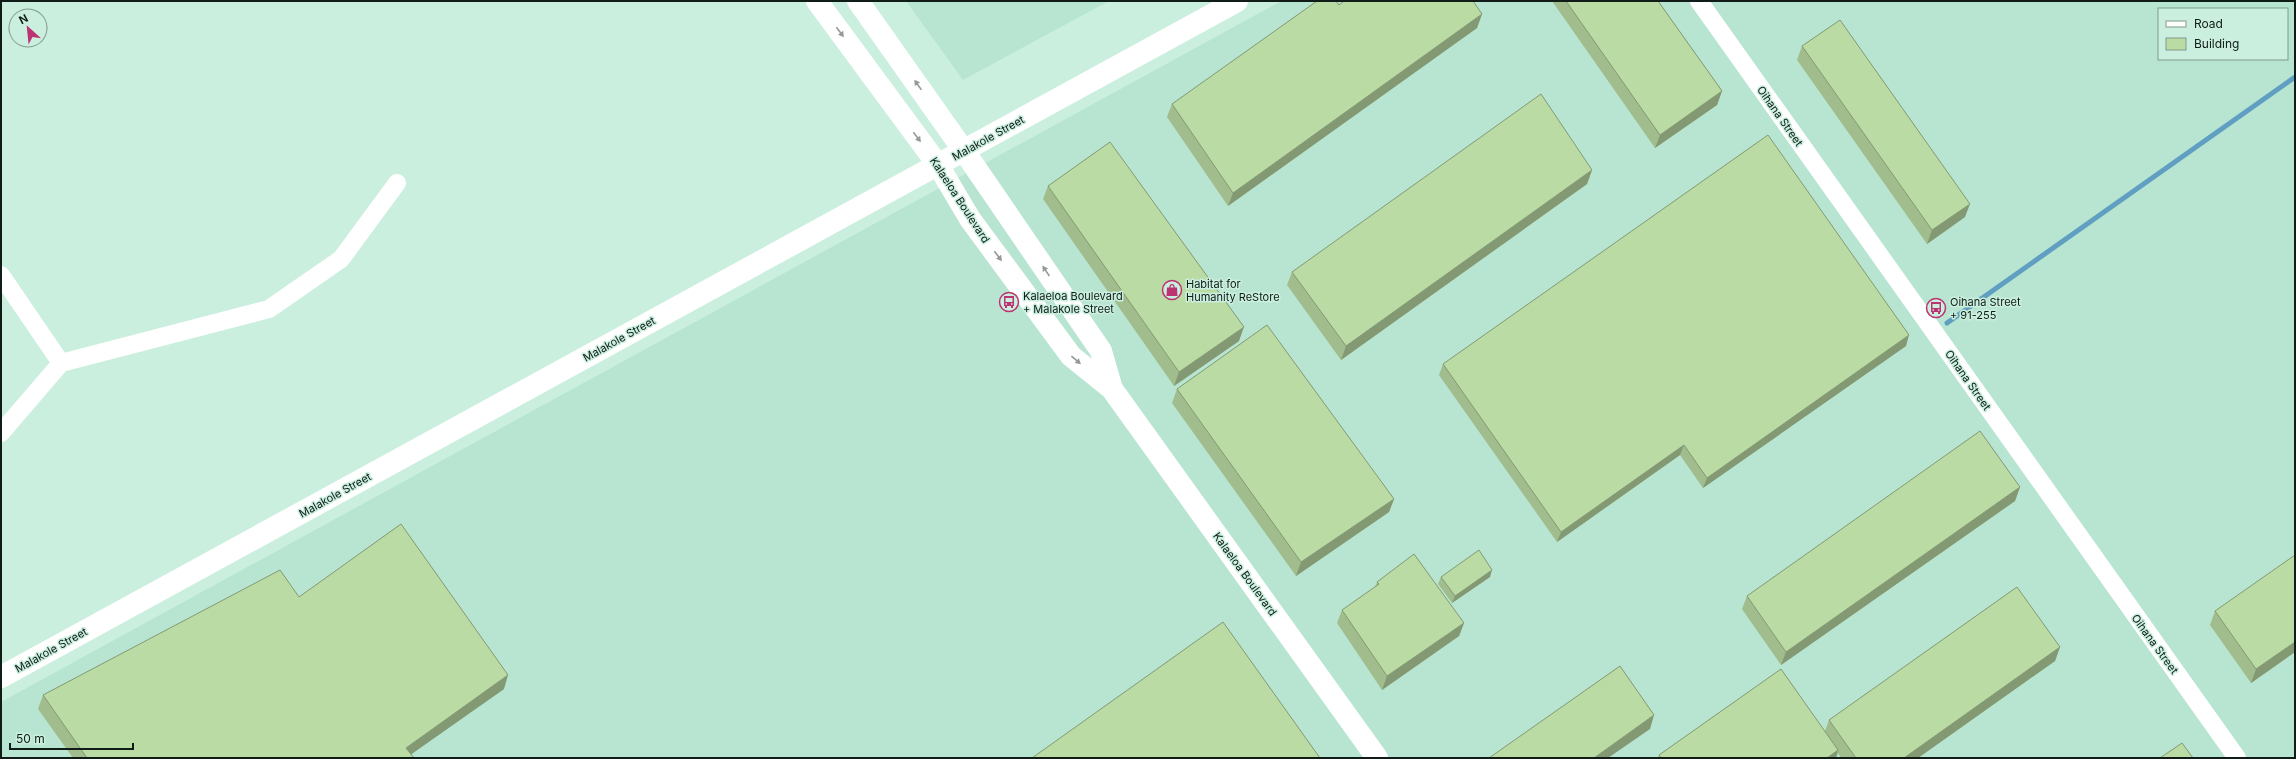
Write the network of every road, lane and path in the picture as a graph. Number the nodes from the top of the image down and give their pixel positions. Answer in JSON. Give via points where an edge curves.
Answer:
{"nodes":[{"id":1,"x":817,"y":1,"type":"edge"},
{"id":2,"x":858,"y":1,"type":"edge"},
{"id":3,"x":1237,"y":1,"type":"edge"},
{"id":4,"x":1700,"y":1,"type":"edge"},
{"id":5,"x":964,"y":151,"type":"junction"},
{"id":6,"x":938,"y":165,"type":"junction"},
{"id":7,"x":397,"y":183,"type":"dead end"},
{"id":8,"x":1,"y":275,"type":"edge"},
{"id":9,"x":62,"y":363,"type":"junction"},
{"id":10,"x":1112,"y":390,"type":"junction"},
{"id":11,"x":1,"y":433,"type":"edge"},
{"id":12,"x":1,"y":677,"type":"edge"},
{"id":13,"x":1378,"y":758,"type":"edge"},
{"id":14,"x":2237,"y":758,"type":"edge"}],
"edges":[{"from":1,"to":6,"type":"street","name":"Kalaeloa Boulevard","one_way":true},
{"from":5,"to":2,"type":"street","name":"Kalaeloa Boulevard","one_way":true},
{"from":3,"to":5,"type":"street","name":"Malakole Street"},
{"from":4,"to":14,"type":"street","name":"Oihana Street"},
{"from":5,"to":6,"type":"street","name":"Malakole Street"},
{"from":10,"to":5,"type":"street","name":"Kalaeloa Boulevard","one_way":true,"via":[[1101,351]]},
{"from":6,"to":10,"type":"street","name":"Kalaeloa Boulevard","one_way":true,"via":[[970,219],[1071,356]]},
{"from":6,"to":12,"type":"street","name":"Malakole Street"},
{"from":7,"to":9,"type":"street","via":[[341,259],[269,309]]},
{"from":8,"to":9,"type":"street"},
{"from":9,"to":11,"type":"street"},
{"from":10,"to":13,"type":"street","name":"Kalaeloa Boulevard"}]}
